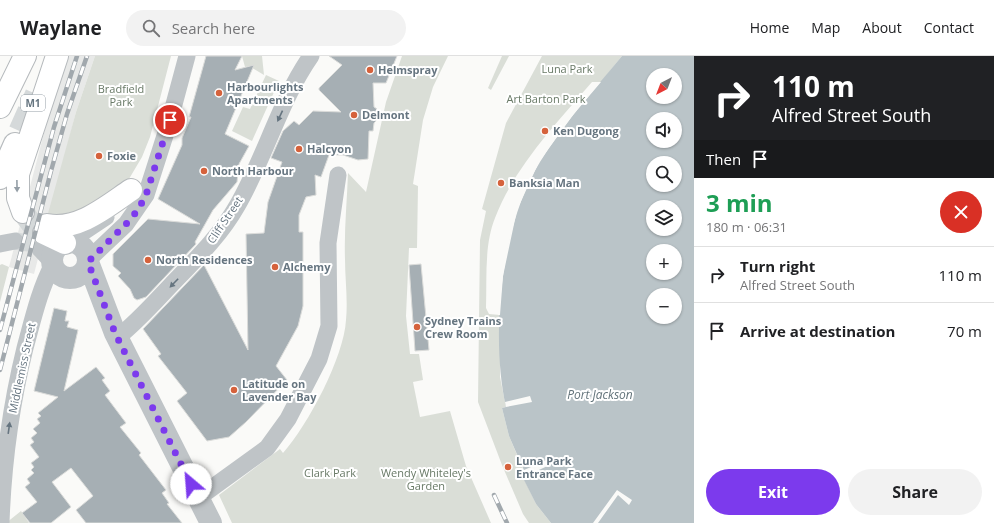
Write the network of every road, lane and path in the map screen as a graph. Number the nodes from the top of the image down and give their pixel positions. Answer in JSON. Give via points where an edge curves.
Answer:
{"nodes":[{"id":1,"x":13,"y":56,"type":"edge"},
{"id":2,"x":25,"y":56,"type":"edge"},
{"id":3,"x":54,"y":56,"type":"edge"},
{"id":4,"x":57,"y":56,"type":"edge"},
{"id":5,"x":187,"y":56,"type":"edge"},
{"id":6,"x":310,"y":56,"type":"edge"},
{"id":7,"x":0,"y":82,"type":"edge"},
{"id":8,"x":0,"y":107,"type":"edge"},
{"id":9,"x":162,"y":149,"type":"junction"},
{"id":10,"x":338,"y":175,"type":"dead end"},
{"id":11,"x":0,"y":178,"type":"edge"},
{"id":12,"x":131,"y":190,"type":"junction"},
{"id":13,"x":22,"y":210,"type":"tunnel mouth"},
{"id":14,"x":66,"y":243,"type":"junction"},
{"id":15,"x":47,"y":247,"type":"junction"},
{"id":16,"x":88,"y":261,"type":"junction"},
{"id":17,"x":70,"y":278,"type":"junction"},
{"id":18,"x":116,"y":335,"type":"junction"},
{"id":19,"x":198,"y":498,"type":"junction"},
{"id":20,"x":1,"y":523,"type":"edge"},
{"id":21,"x":211,"y":523,"type":"edge"}],
"edges":[{"from":1,"to":7,"type":"highway"},
{"from":2,"to":8,"type":"highway","number":"M1"},
{"from":3,"to":11,"type":"highway","number":"M1"},
{"from":4,"to":13,"type":"highway","one_way":true,"via":[[20,162],[17,183]]},
{"from":5,"to":9,"type":"street"},
{"from":6,"to":18,"type":"street","name":"Cliff Street","one_way":true,"via":[[237,206],[215,238],[133,325]]},
{"from":9,"to":12,"type":"street"},
{"from":9,"to":16,"type":"street","via":[[138,210]]},
{"from":10,"to":19,"type":"street","via":[[328,243],[330,326],[318,359],[288,419],[267,448]]},
{"from":12,"to":14,"type":"street","via":[[102,220]]},
{"from":12,"to":15,"type":"highway","via":[[81,221],[61,226]]},
{"from":14,"to":15,"type":"highway"},
{"from":14,"to":16,"type":"street","via":[[82,247]]},
{"from":15,"to":17,"type":"street","via":[[58,273]]},
{"from":20,"to":15,"type":"street","name":"Middlemiss Street","one_way":true,"via":[[9,429],[15,392]]},
{"from":16,"to":17,"type":"street","via":[[82,273]]},
{"from":16,"to":18,"type":"street"},
{"from":17,"to":18,"type":"street","via":[[88,295]]},
{"from":18,"to":19,"type":"street"},
{"from":19,"to":21,"type":"street"}]}
